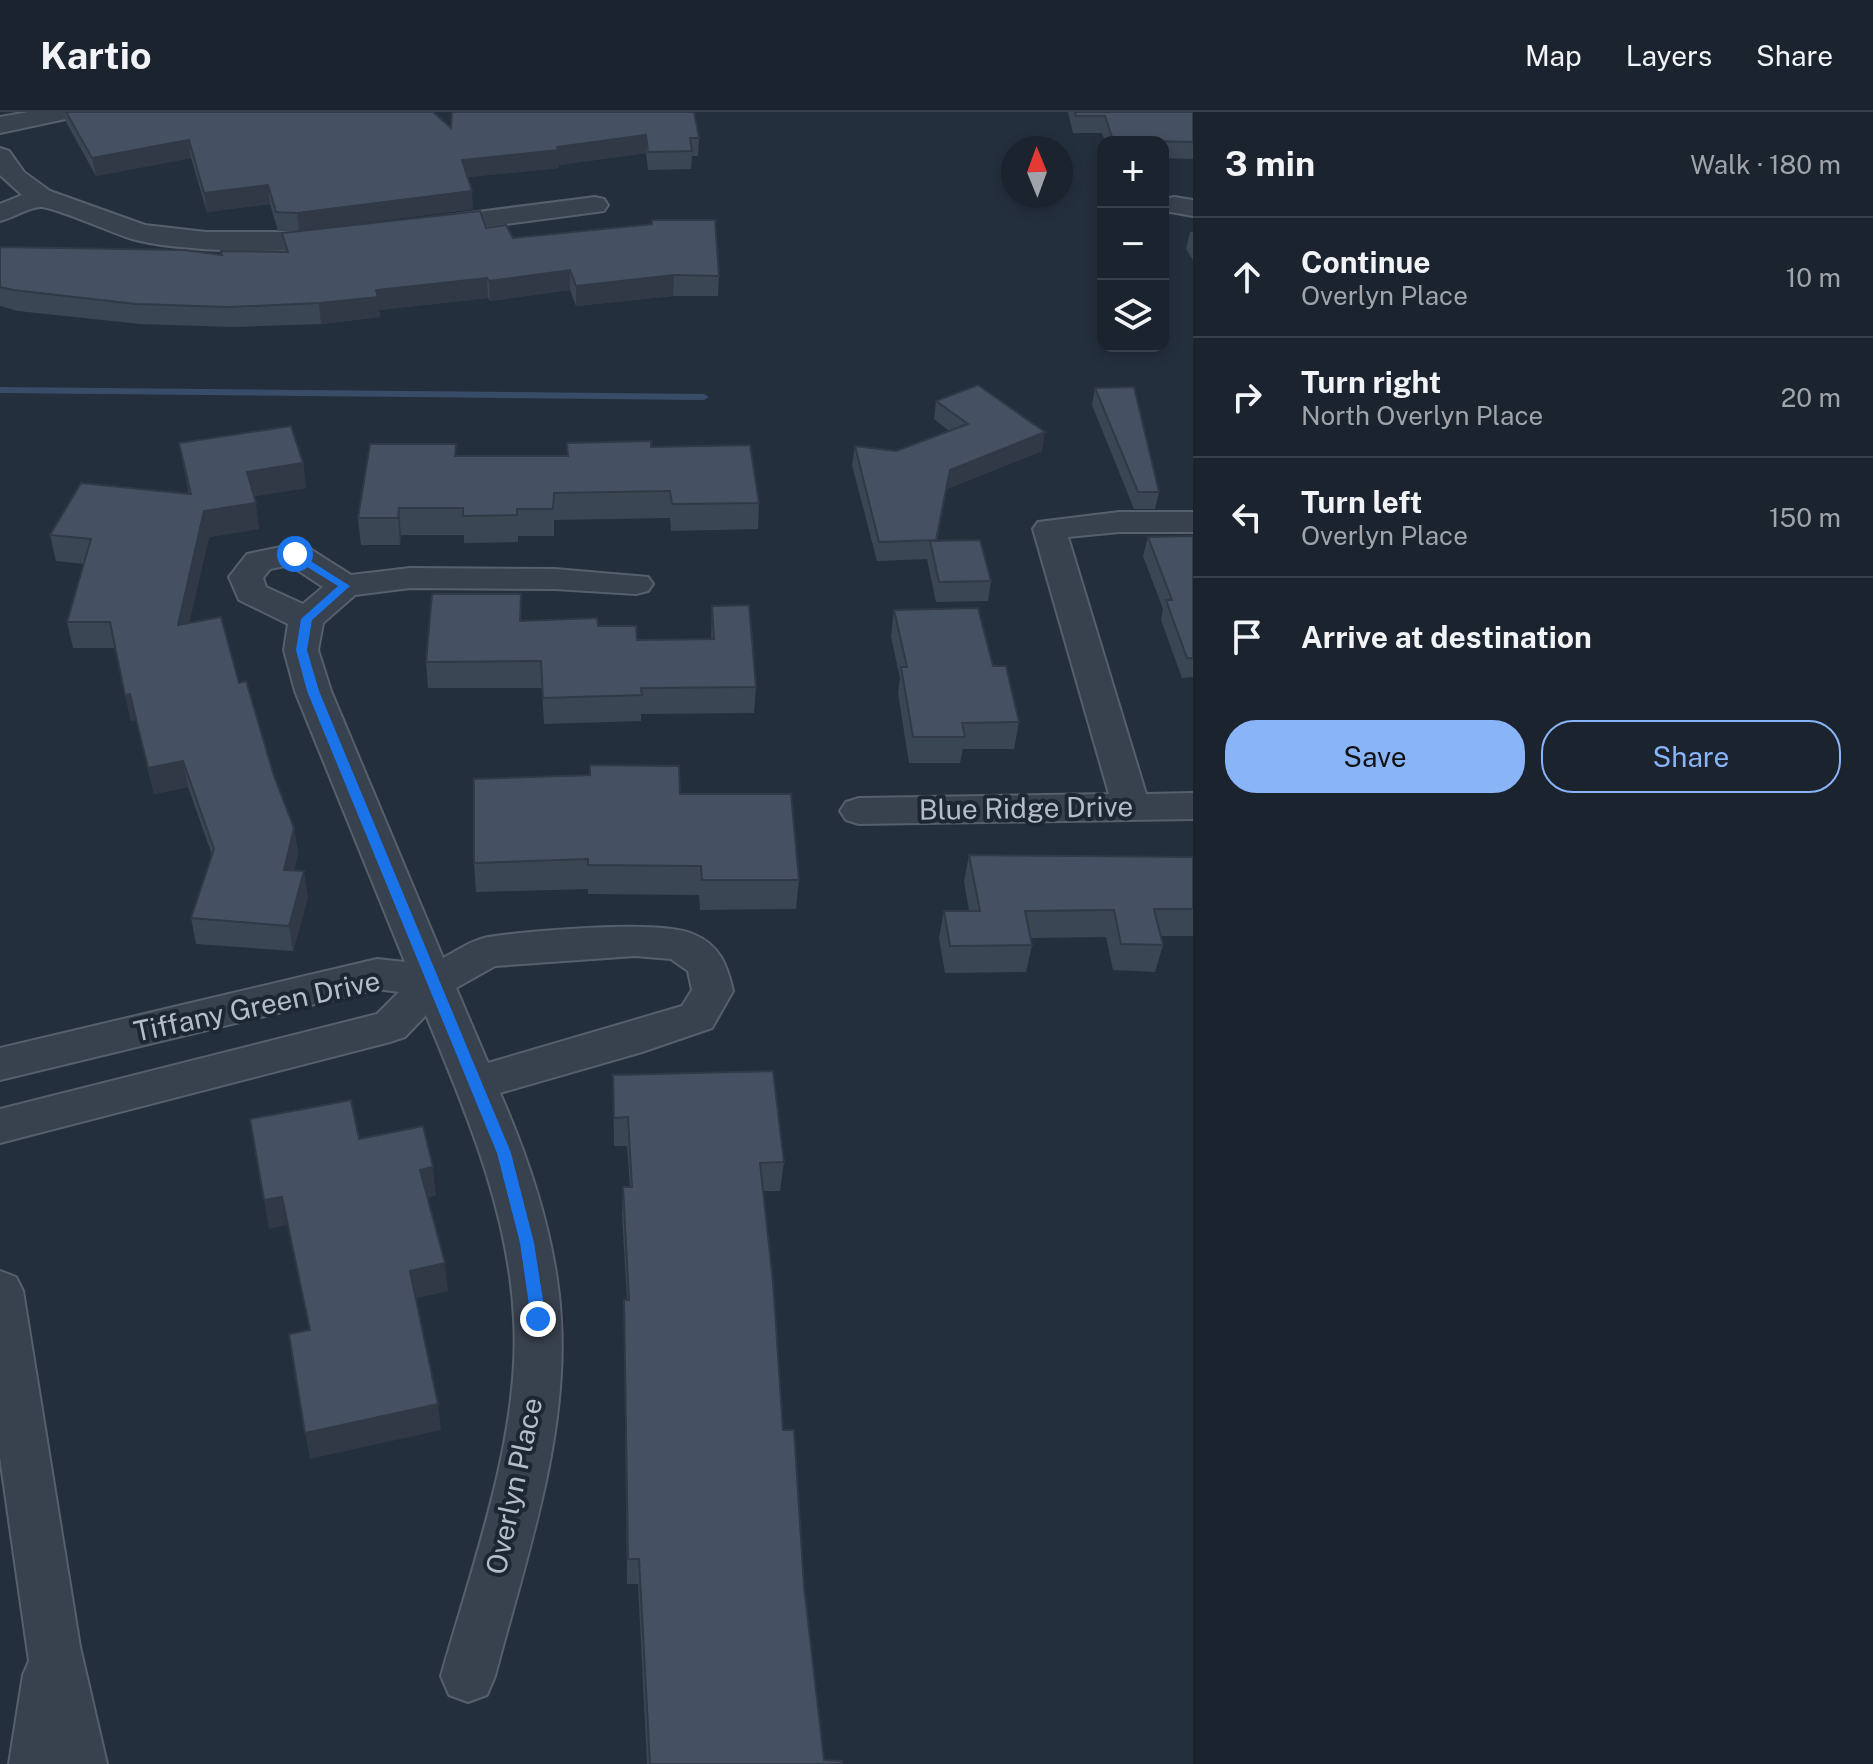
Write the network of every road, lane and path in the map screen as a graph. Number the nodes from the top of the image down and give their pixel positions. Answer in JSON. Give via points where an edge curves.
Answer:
{"nodes":[{"id":1,"x":66,"y":112,"type":"edge"},
{"id":2,"x":0,"y":125,"type":"edge"},
{"id":3,"x":17,"y":180,"type":"edge"},
{"id":4,"x":595,"y":205,"type":"dead end"},
{"id":5,"x":0,"y":213,"type":"edge"},
{"id":6,"x":412,"y":228,"type":"edge"},
{"id":7,"x":355,"y":235,"type":"edge"},
{"id":8,"x":1193,"y":522,"type":"edge"},
{"id":9,"x":636,"y":584,"type":"dead end"},
{"id":10,"x":345,"y":586,"type":"junction"},
{"id":11,"x":306,"y":619,"type":"junction"},
{"id":12,"x":1131,"y":806,"type":"junction"},
{"id":13,"x":1193,"y":806,"type":"edge"},
{"id":14,"x":859,"y":811,"type":"dead end"},
{"id":15,"x":435,"y":981,"type":"junction"},
{"id":16,"x":0,"y":1064,"type":"edge"},
{"id":17,"x":476,"y":1083,"type":"junction"},
{"id":18,"x":0,"y":1126,"type":"edge"},
{"id":19,"x":0,"y":1291,"type":"edge"},
{"id":20,"x":53,"y":1647,"type":"junction"},
{"id":21,"x":468,"y":1676,"type":"dead end"},
{"id":22,"x":37,"y":1764,"type":"edge"},
{"id":23,"x":79,"y":1764,"type":"edge"}],
"edges":[{"from":1,"to":2,"type":"street"},
{"from":3,"to":5,"type":"street"},
{"from":3,"to":7,"type":"street","via":[[141,233],[299,242]]},
{"from":4,"to":6,"type":"street"},
{"from":8,"to":12,"type":"street","via":[[1049,529]]},
{"from":9,"to":10,"type":"street","via":[[410,578]]},
{"from":10,"to":11,"type":"street"},
{"from":10,"to":11,"type":"street","via":[[295,554],[259,561],[246,577],[251,593]]},
{"from":11,"to":15,"type":"street","name":"Overlyn Place","via":[[301,650],[313,691]]},
{"from":12,"to":13,"type":"street","name":"Blue Ridge Drive"},
{"from":12,"to":14,"type":"street","name":"Blue Ridge Drive"},
{"from":15,"to":16,"type":"street","name":"Tiffany Green Drive","via":[[377,974]]},
{"from":15,"to":17,"type":"street","name":"Overlyn Place"},
{"from":15,"to":17,"type":"street","via":[[487,952],[635,941],[681,945],[707,964],[713,991],[697,1017]]},
{"from":15,"to":18,"type":"street","name":"Tiffany Green Drive","via":[[390,1026]]},
{"from":17,"to":21,"type":"street","name":"Overlyn Place","via":[[508,1168],[527,1243],[538,1319],[536,1384],[521,1480]]},
{"from":19,"to":20,"type":"street"},
{"from":20,"to":22,"type":"street"},
{"from":20,"to":23,"type":"street"}]}
